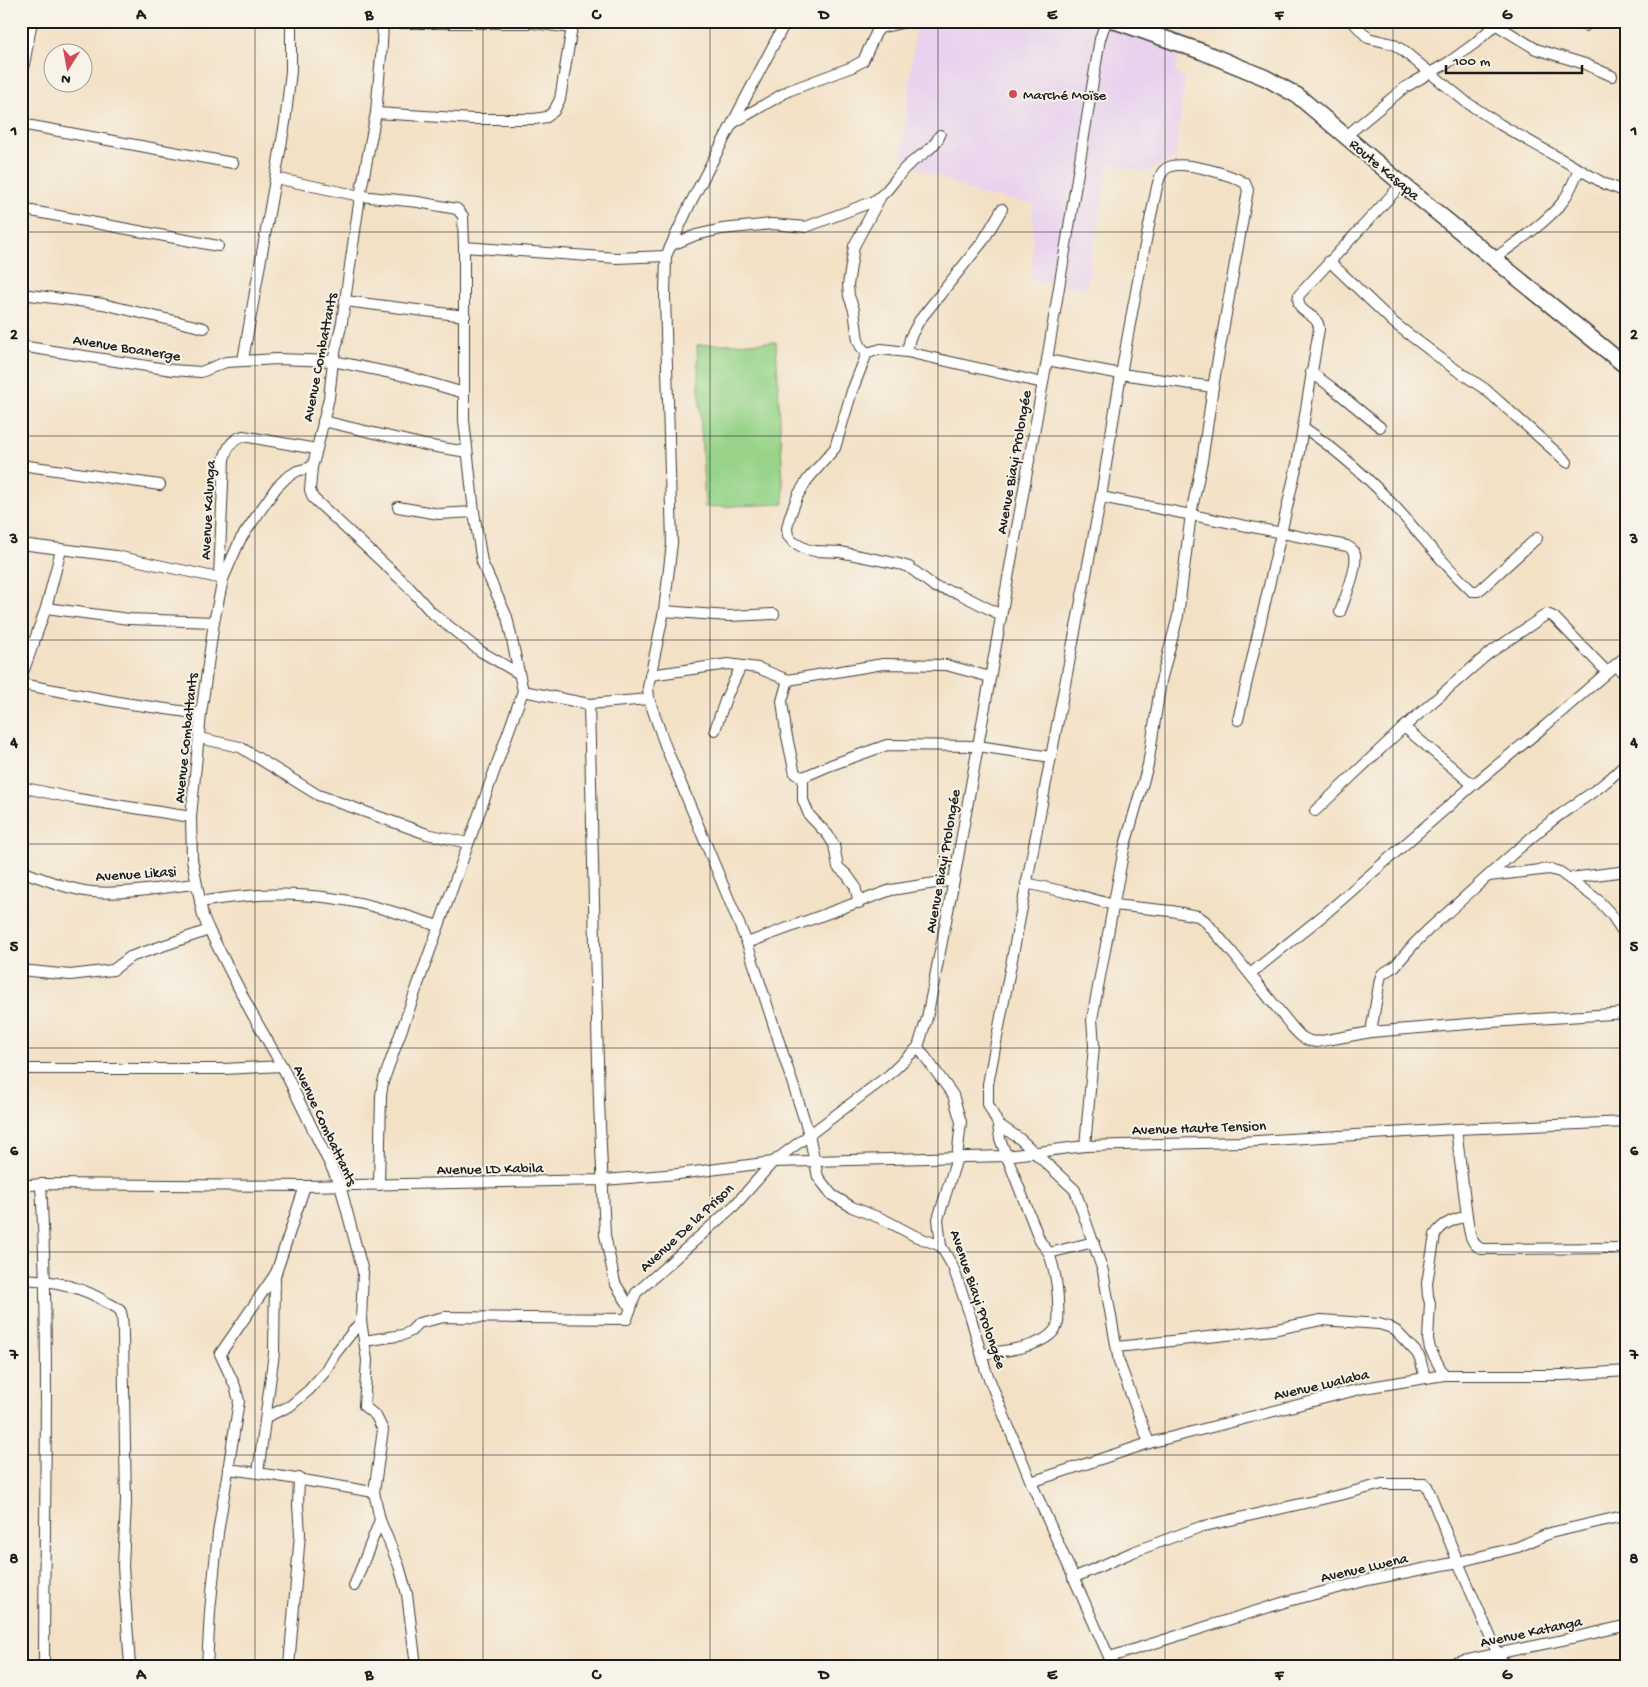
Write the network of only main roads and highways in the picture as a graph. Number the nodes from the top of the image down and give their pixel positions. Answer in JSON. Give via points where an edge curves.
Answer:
{"nodes":[{"id":1,"x":1115,"y":21,"type":"edge"},
{"id":2,"x":1627,"y":367,"type":"edge"}],
"edges":[{"from":1,"to":2,"type":"main road","name":"Route Kasapa","via":[[1203,52],[1266,78],[1298,96]]}]}
